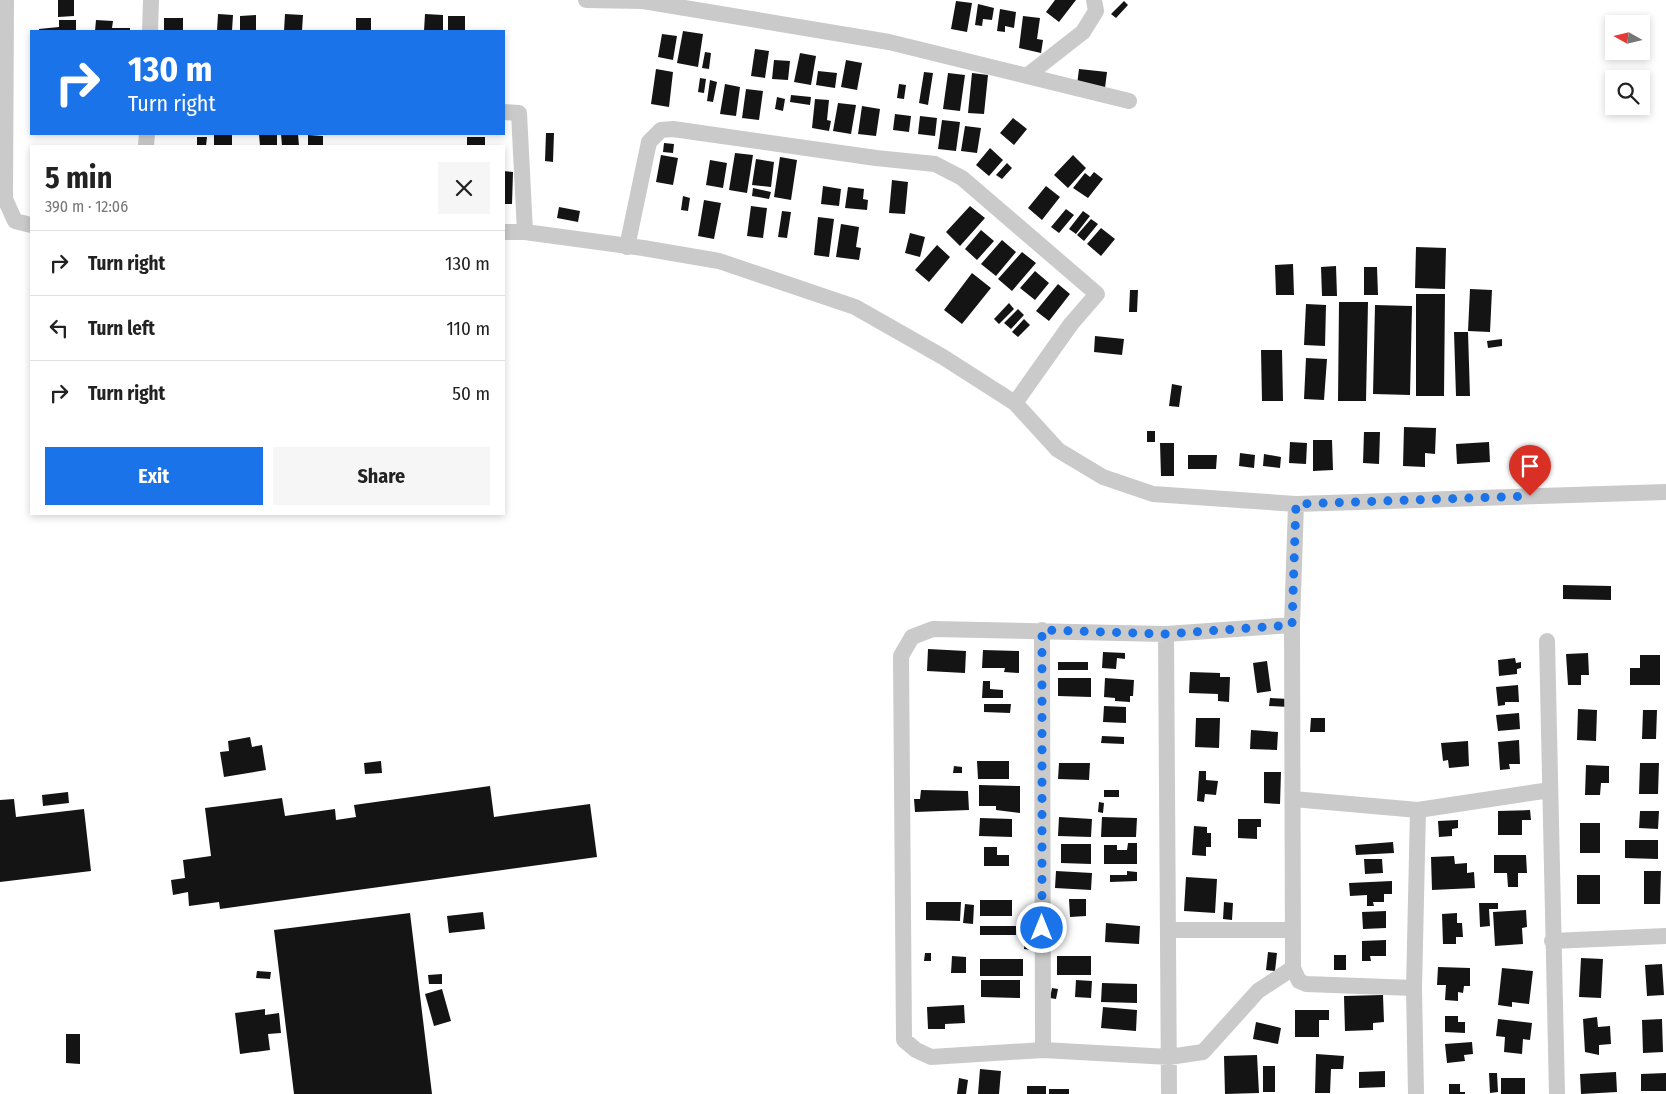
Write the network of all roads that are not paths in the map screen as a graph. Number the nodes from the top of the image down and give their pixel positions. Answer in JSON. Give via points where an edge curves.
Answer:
{"nodes":[{"id":1,"x":6,"y":0,"type":"edge"},
{"id":2,"x":151,"y":0,"type":"edge"},
{"id":3,"x":586,"y":0,"type":"edge"},
{"id":4,"x":1094,"y":0,"type":"edge"},
{"id":5,"x":675,"y":3,"type":"edge"},
{"id":6,"x":150,"y":30,"type":"edge"},
{"id":7,"x":1028,"y":75,"type":"junction"},
{"id":8,"x":1129,"y":101,"type":"dead end"},
{"id":9,"x":505,"y":112,"type":"edge"},
{"id":10,"x":30,"y":225,"type":"edge"},
{"id":11,"x":505,"y":232,"type":"edge"},
{"id":12,"x":525,"y":232,"type":"junction"},
{"id":13,"x":627,"y":247,"type":"junction"},
{"id":14,"x":1016,"y":403,"type":"junction"},
{"id":15,"x":1666,"y":492,"type":"edge"},
{"id":16,"x":1296,"y":504,"type":"junction"},
{"id":17,"x":1292,"y":625,"type":"junction"},
{"id":18,"x":1042,"y":630,"type":"junction"},
{"id":19,"x":1166,"y":634,"type":"junction"},
{"id":20,"x":1547,"y":641,"type":"dead end"},
{"id":21,"x":1550,"y":790,"type":"junction"},
{"id":22,"x":1293,"y":799,"type":"junction"},
{"id":23,"x":1418,"y":810,"type":"junction"},
{"id":24,"x":1168,"y":930,"type":"junction"},
{"id":25,"x":1293,"y":930,"type":"junction"},
{"id":26,"x":1666,"y":936,"type":"edge"},
{"id":27,"x":1552,"y":941,"type":"junction"},
{"id":28,"x":1293,"y":968,"type":"junction"},
{"id":29,"x":1414,"y":988,"type":"junction"},
{"id":30,"x":1043,"y":1050,"type":"junction"},
{"id":31,"x":1169,"y":1057,"type":"junction"},
{"id":32,"x":1169,"y":1094,"type":"edge"},
{"id":33,"x":1416,"y":1094,"type":"edge"},
{"id":34,"x":1557,"y":1094,"type":"edge"}],
"edges":[{"from":1,"to":10,"type":"street","via":[[5,199],[15,221]]},
{"from":2,"to":6,"type":"street"},
{"from":3,"to":5,"type":"street"},
{"from":4,"to":7,"type":"street","via":[[1096,11],[1083,32]]},
{"from":5,"to":7,"type":"street","via":[[889,42]]},
{"from":7,"to":8,"type":"street"},
{"from":9,"to":12,"type":"street","via":[[519,112]]},
{"from":11,"to":12,"type":"street"},
{"from":12,"to":13,"type":"street"},
{"from":13,"to":14,"type":"street","via":[[719,261],[855,307]]},
{"from":13,"to":14,"type":"street","via":[[649,142],[661,130],[935,164],[962,178],[1097,294],[1071,324]]},
{"from":14,"to":16,"type":"street","via":[[1058,450],[1103,477],[1153,494]]},
{"from":15,"to":16,"type":"street"},
{"from":16,"to":17,"type":"street"},
{"from":17,"to":19,"type":"street"},
{"from":17,"to":22,"type":"street"},
{"from":18,"to":19,"type":"street"},
{"from":18,"to":30,"type":"street"},
{"from":18,"to":30,"type":"street","via":[[933,629],[912,637],[901,656],[901,666],[904,1040],[930,1057]]},
{"from":19,"to":24,"type":"street"},
{"from":20,"to":21,"type":"street"},
{"from":21,"to":23,"type":"street"},
{"from":21,"to":27,"type":"street"},
{"from":22,"to":23,"type":"street"},
{"from":22,"to":25,"type":"street"},
{"from":23,"to":29,"type":"street"},
{"from":24,"to":25,"type":"street"},
{"from":24,"to":31,"type":"street"},
{"from":25,"to":28,"type":"street"},
{"from":26,"to":27,"type":"street"},
{"from":27,"to":34,"type":"street"},
{"from":28,"to":29,"type":"street","via":[[1299,981],[1306,984]]},
{"from":28,"to":31,"type":"street","via":[[1258,991],[1203,1052]]},
{"from":29,"to":33,"type":"street"},
{"from":30,"to":31,"type":"street"},
{"from":31,"to":32,"type":"street"}]}
